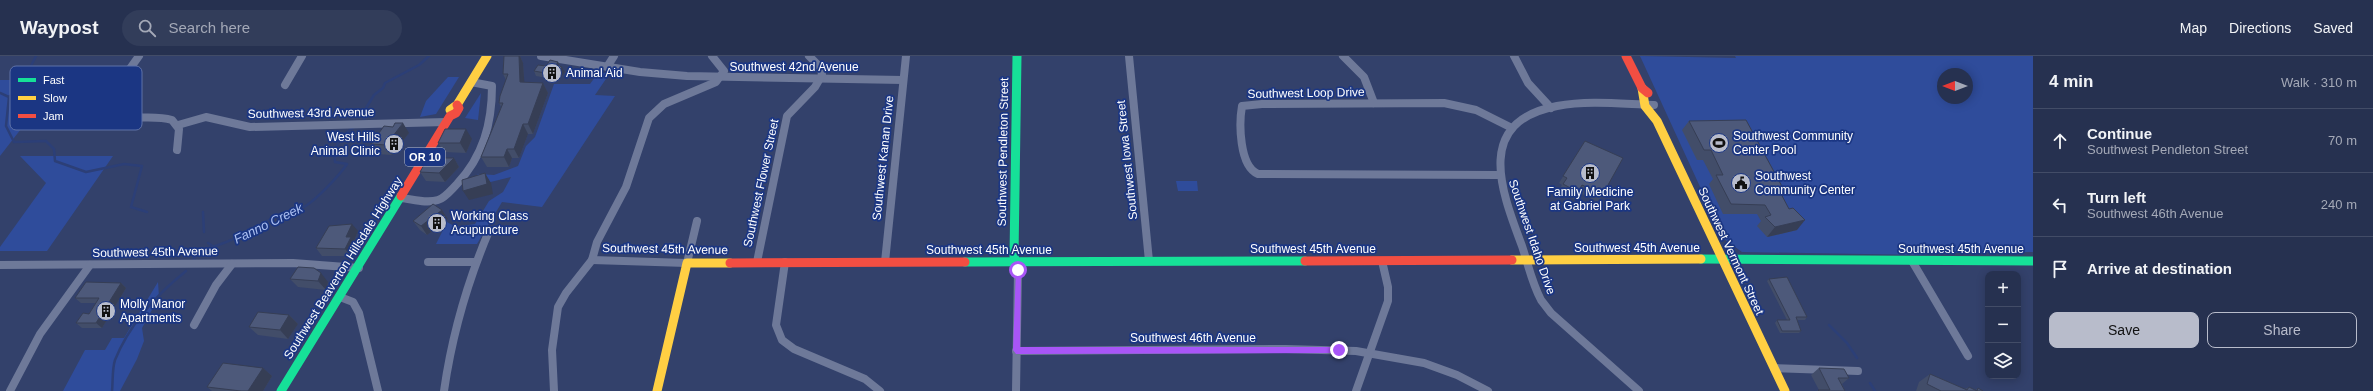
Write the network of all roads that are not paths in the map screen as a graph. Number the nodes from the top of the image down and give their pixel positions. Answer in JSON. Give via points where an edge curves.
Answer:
{"nodes":[{"id":1,"x":139,"y":56,"type":"edge"},
{"id":2,"x":302,"y":56,"type":"edge"},
{"id":3,"x":487,"y":56,"type":"edge"},
{"id":4,"x":541,"y":56,"type":"edge"},
{"id":5,"x":614,"y":56,"type":"edge"},
{"id":6,"x":712,"y":56,"type":"edge"},
{"id":7,"x":809,"y":56,"type":"edge"},
{"id":8,"x":906,"y":56,"type":"edge"},
{"id":9,"x":1017,"y":56,"type":"edge"},
{"id":10,"x":1129,"y":56,"type":"edge"},
{"id":11,"x":1343,"y":56,"type":"edge"},
{"id":12,"x":1514,"y":56,"type":"edge"},
{"id":13,"x":1626,"y":56,"type":"edge"},
{"id":14,"x":132,"y":66,"type":"edge"},
{"id":15,"x":607,"y":67,"type":"junction"},
{"id":16,"x":721,"y":78,"type":"junction"},
{"id":17,"x":822,"y":78,"type":"junction"},
{"id":18,"x":903,"y":80,"type":"junction"},
{"id":19,"x":471,"y":82,"type":"junction"},
{"id":20,"x":285,"y":85,"type":"dead end"},
{"id":21,"x":1374,"y":103,"type":"junction"},
{"id":22,"x":1650,"y":105,"type":"junction"},
{"id":23,"x":1551,"y":108,"type":"junction"},
{"id":24,"x":142,"y":117,"type":"edge"},
{"id":25,"x":448,"y":119,"type":"junction"},
{"id":26,"x":178,"y":125,"type":"junction"},
{"id":27,"x":1512,"y":128,"type":"junction"},
{"id":28,"x":177,"y":150,"type":"dead end"},
{"id":29,"x":1498,"y":175,"type":"junction"},
{"id":30,"x":401,"y":198,"type":"junction"},
{"id":31,"x":697,"y":221,"type":"dead end"},
{"id":32,"x":489,"y":231,"type":"dead end"},
{"id":33,"x":592,"y":260,"type":"junction"},
{"id":34,"x":1527,"y":260,"type":"junction"},
{"id":35,"x":1722,"y":260,"type":"junction"},
{"id":36,"x":1149,"y":261,"type":"junction"},
{"id":37,"x":1382,"y":261,"type":"junction"},
{"id":38,"x":1912,"y":261,"type":"junction"},
{"id":39,"x":2033,"y":261,"type":"edge"},
{"id":40,"x":428,"y":262,"type":"dead end"},
{"id":41,"x":476,"y":262,"type":"junction"},
{"id":42,"x":757,"y":262,"type":"junction"},
{"id":43,"x":785,"y":262,"type":"junction"},
{"id":44,"x":885,"y":262,"type":"junction"},
{"id":45,"x":688,"y":263,"type":"junction"},
{"id":46,"x":1016,"y":263,"type":"junction"},
{"id":47,"x":232,"y":264,"type":"junction"},
{"id":48,"x":0,"y":265,"type":"edge"},
{"id":49,"x":90,"y":265,"type":"junction"},
{"id":50,"x":358,"y":268,"type":"junction"},
{"id":51,"x":340,"y":297,"type":"junction"},
{"id":52,"x":194,"y":324,"type":"dead end"},
{"id":53,"x":1016,"y":350,"type":"junction"},
{"id":54,"x":1369,"y":352,"type":"junction"},
{"id":55,"x":1968,"y":356,"type":"dead end"},
{"id":56,"x":1774,"y":368,"type":"junction"},
{"id":57,"x":1858,"y":372,"type":"dead end"},
{"id":58,"x":10,"y":391,"type":"edge"},
{"id":59,"x":281,"y":391,"type":"edge"},
{"id":60,"x":378,"y":391,"type":"edge"},
{"id":61,"x":444,"y":391,"type":"edge"},
{"id":62,"x":554,"y":391,"type":"edge"},
{"id":63,"x":657,"y":391,"type":"edge"},
{"id":64,"x":880,"y":391,"type":"edge"},
{"id":65,"x":1016,"y":391,"type":"edge"},
{"id":66,"x":1356,"y":391,"type":"edge"},
{"id":67,"x":1488,"y":391,"type":"edge"},
{"id":68,"x":1639,"y":391,"type":"edge"},
{"id":69,"x":1785,"y":391,"type":"edge"}],
"edges":[{"from":1,"to":14,"type":"street"},
{"from":2,"to":20,"type":"street"},
{"from":3,"to":19,"type":"street","name":"Southwest Beaverton Hillsdale Highway","number":"OR 10"},
{"from":4,"to":15,"type":"street","name":"Southwest 42nd Avenue"},
{"from":5,"to":15,"type":"street"},
{"from":6,"to":16,"type":"street","via":[[723,68]]},
{"from":7,"to":17,"type":"street","via":[[821,70]]},
{"from":8,"to":18,"type":"street","name":"Southwest Kanan Drive"},
{"from":9,"to":46,"type":"street","name":"Southwest Pendleton Street","via":[[1014,256]]},
{"from":10,"to":36,"type":"street","name":"Southwest Iowa Street"},
{"from":11,"to":21,"type":"street","via":[[1364,77]]},
{"from":12,"to":23,"type":"street","via":[[1528,82]]},
{"from":13,"to":22,"type":"street","name":"Southwest Vermont Street","via":[[1642,88],[1648,94]]},
{"from":15,"to":16,"type":"street","name":"Southwest 42nd Avenue"},
{"from":16,"to":17,"type":"street","name":"Southwest 42nd Avenue"},
{"from":16,"to":33,"type":"street","via":[[664,104],[649,118],[626,187],[598,242]]},
{"from":17,"to":18,"type":"street","name":"Southwest 42nd Avenue"},
{"from":17,"to":42,"type":"street","name":"Southwest Flower Street","via":[[794,105],[787,116]]},
{"from":18,"to":44,"type":"street","name":"Southwest Kanan Drive"},
{"from":19,"to":25,"type":"street","name":"Southwest Beaverton Hillsdale Highway","number":"OR 10","via":[[457,105],[459,108],[456,113]]},
{"from":19,"to":30,"type":"street","via":[[492,86],[489,128],[479,156],[462,179],[443,197],[432,201]]},
{"from":21,"to":27,"type":"street","name":"Southwest Loop Drive","via":[[1454,104],[1483,112]]},
{"from":21,"to":29,"type":"street","name":"Southwest Loop Drive","via":[[1242,106],[1240,124],[1248,164],[1254,172],[1271,175]]},
{"from":22,"to":23,"type":"street","name":"Southwest Idaho Drive","via":[[1578,104]]},
{"from":22,"to":35,"type":"street","name":"Southwest Vermont Street","via":[[1660,117],[1657,121]]},
{"from":23,"to":27,"type":"street","name":"Southwest Idaho Drive","via":[[1528,116]]},
{"from":24,"to":26,"type":"street","via":[[161,117]]},
{"from":25,"to":26,"type":"street","name":"Southwest 43rd Avenue","via":[[250,128],[206,117]]},
{"from":25,"to":30,"type":"street","name":"Southwest Beaverton Hillsdale Highway","number":"OR 10"},
{"from":26,"to":28,"type":"street","via":[[180,133]]},
{"from":27,"to":29,"type":"street","name":"Southwest Idaho Drive","via":[[1501,146]]},
{"from":29,"to":34,"type":"street","name":"Southwest Idaho Drive"},
{"from":30,"to":50,"type":"street","name":"Southwest Beaverton Hillsdale Highway","number":"OR 10"},
{"from":31,"to":45,"type":"street"},
{"from":32,"to":41,"type":"street"},
{"from":33,"to":45,"type":"street","name":"Southwest 45th Avenue"},
{"from":33,"to":62,"type":"street","via":[[558,307],[552,350]]},
{"from":34,"to":35,"type":"street","name":"Southwest 45th Avenue"},
{"from":34,"to":37,"type":"street","name":"Southwest 45th Avenue"},
{"from":34,"to":68,"type":"street","name":"Southwest Idaho Drive","via":[[1544,305]]},
{"from":35,"to":38,"type":"street","name":"Southwest 45th Avenue"},
{"from":35,"to":56,"type":"street","name":"Southwest Vermont Street"},
{"from":36,"to":37,"type":"street","name":"Southwest 45th Avenue"},
{"from":36,"to":46,"type":"street","name":"Southwest 45th Avenue"},
{"from":37,"to":54,"type":"street","via":[[1388,287],[1388,301]]},
{"from":38,"to":39,"type":"street","name":"Southwest 45th Avenue"},
{"from":38,"to":55,"type":"street"},
{"from":40,"to":41,"type":"street"},
{"from":41,"to":61,"type":"street","via":[[455,334]]},
{"from":42,"to":43,"type":"street","name":"Southwest 45th Avenue"},
{"from":42,"to":45,"type":"street","name":"Southwest 45th Avenue"},
{"from":43,"to":44,"type":"street","name":"Southwest 45th Avenue"},
{"from":43,"to":64,"type":"street","via":[[776,325],[782,340],[794,349],[865,379]]},
{"from":44,"to":46,"type":"street","name":"Southwest 45th Avenue"},
{"from":45,"to":63,"type":"street"},
{"from":46,"to":53,"type":"street","name":"Southwest Pendleton Street"},
{"from":47,"to":49,"type":"street","name":"Southwest 45th Avenue"},
{"from":47,"to":50,"type":"street","name":"Southwest 45th Avenue","via":[[293,263]]},
{"from":47,"to":52,"type":"street","via":[[216,284]]},
{"from":48,"to":49,"type":"street","name":"Southwest 45th Avenue"},
{"from":49,"to":58,"type":"street","via":[[40,334]]},
{"from":50,"to":51,"type":"street","name":"Southwest Beaverton Hillsdale Highway","number":"OR 10"},
{"from":51,"to":59,"type":"street","name":"Southwest Beaverton Hillsdale Highway","number":"OR 10"},
{"from":51,"to":60,"type":"street","via":[[353,302],[359,313]]},
{"from":53,"to":54,"type":"street","name":"Southwest 46th Avenue"},
{"from":53,"to":65,"type":"street","name":"Southwest Pendleton Street"},
{"from":54,"to":66,"type":"street"},
{"from":54,"to":67,"type":"street","name":"Southwest 46th Avenue","via":[[1429,364]]},
{"from":56,"to":57,"type":"street","via":[[1847,369]]},
{"from":56,"to":69,"type":"street","name":"Southwest Vermont Street"}]}
